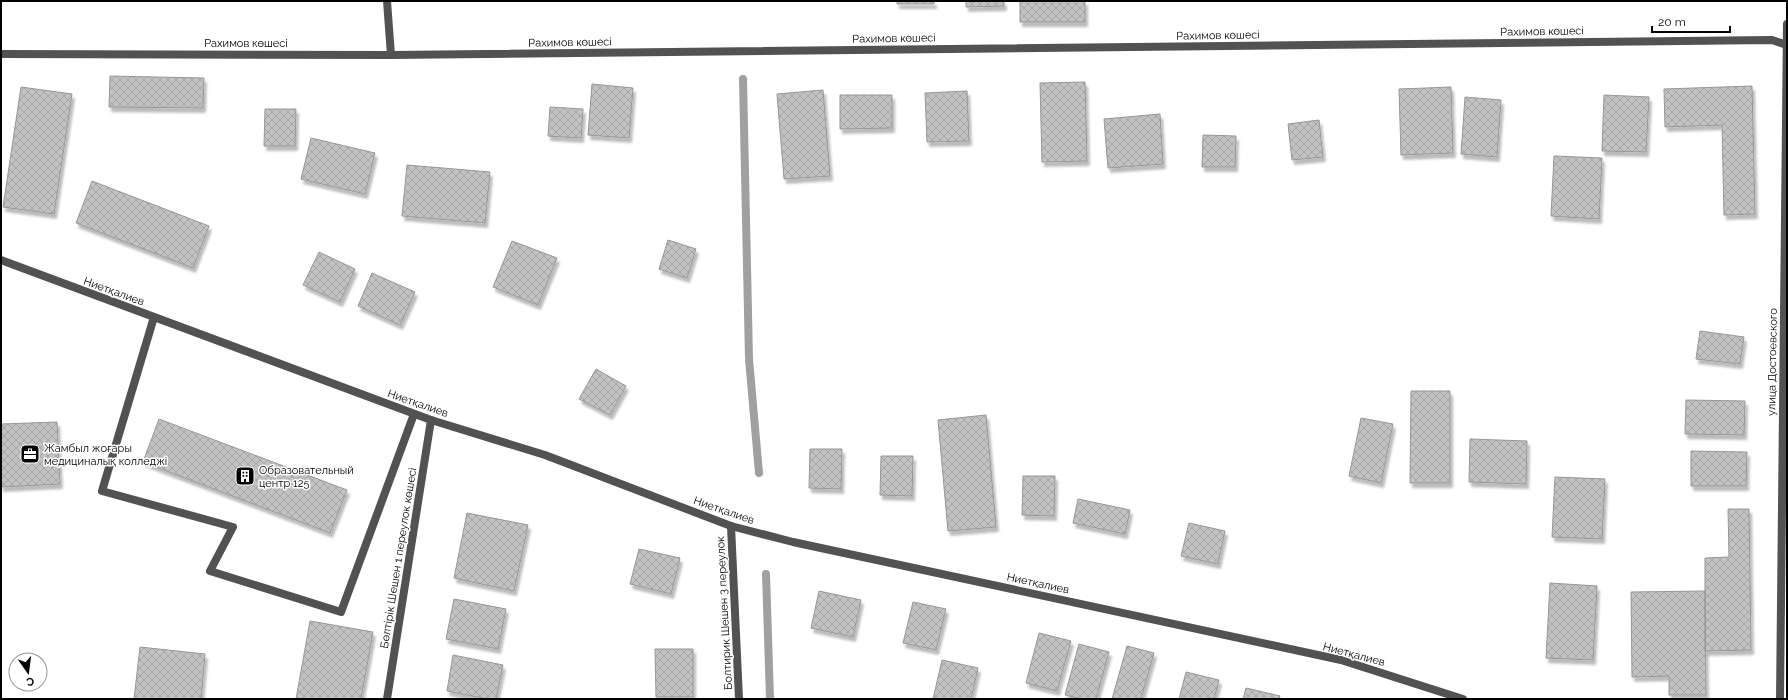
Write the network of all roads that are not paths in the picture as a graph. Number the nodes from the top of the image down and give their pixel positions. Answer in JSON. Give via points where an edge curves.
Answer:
{"nodes":[{"id":1,"x":386,"y":1,"type":"edge"},
{"id":2,"x":1787,"y":24,"type":"edge"},
{"id":3,"x":1787,"y":45,"type":"edge"},
{"id":4,"x":1,"y":54,"type":"edge"},
{"id":5,"x":391,"y":55,"type":"junction"},
{"id":6,"x":1,"y":260,"type":"edge"},
{"id":7,"x":154,"y":317,"type":"junction"},
{"id":8,"x":414,"y":414,"type":"junction"},
{"id":9,"x":431,"y":420,"type":"junction"},
{"id":10,"x":731,"y":526,"type":"junction"},
{"id":11,"x":387,"y":699,"type":"edge"},
{"id":12,"x":739,"y":699,"type":"edge"},
{"id":13,"x":1463,"y":699,"type":"edge"},
{"id":14,"x":1780,"y":699,"type":"edge"}],
"edges":[{"from":1,"to":5,"type":"street"},
{"from":2,"to":3,"type":"street","name":"улица Достоевского"},
{"from":3,"to":5,"type":"street","name":"Рахимов көшесі","via":[[1772,40]]},
{"from":3,"to":14,"type":"street","name":"улица Достоевского"},
{"from":4,"to":5,"type":"street","name":"Рахимов көшесі"},
{"from":6,"to":7,"type":"street","name":"Ниетқалиев"},
{"from":7,"to":8,"type":"street","name":"Ниетқалиев"},
{"from":7,"to":8,"type":"street","via":[[102,491],[233,527],[210,571],[341,612]]},
{"from":8,"to":9,"type":"street","name":"Ниетқалиев"},
{"from":9,"to":10,"type":"street","name":"Ниетқалиев","via":[[545,455]]},
{"from":9,"to":11,"type":"street","name":"Бөлтірік Шешен 1 переулок көшесі"},
{"from":10,"to":12,"type":"street","name":"Болтирик Шешен 3 переулок"},
{"from":10,"to":13,"type":"street","name":"Ниетқалиев","via":[[801,544],[1341,660]]}]}
